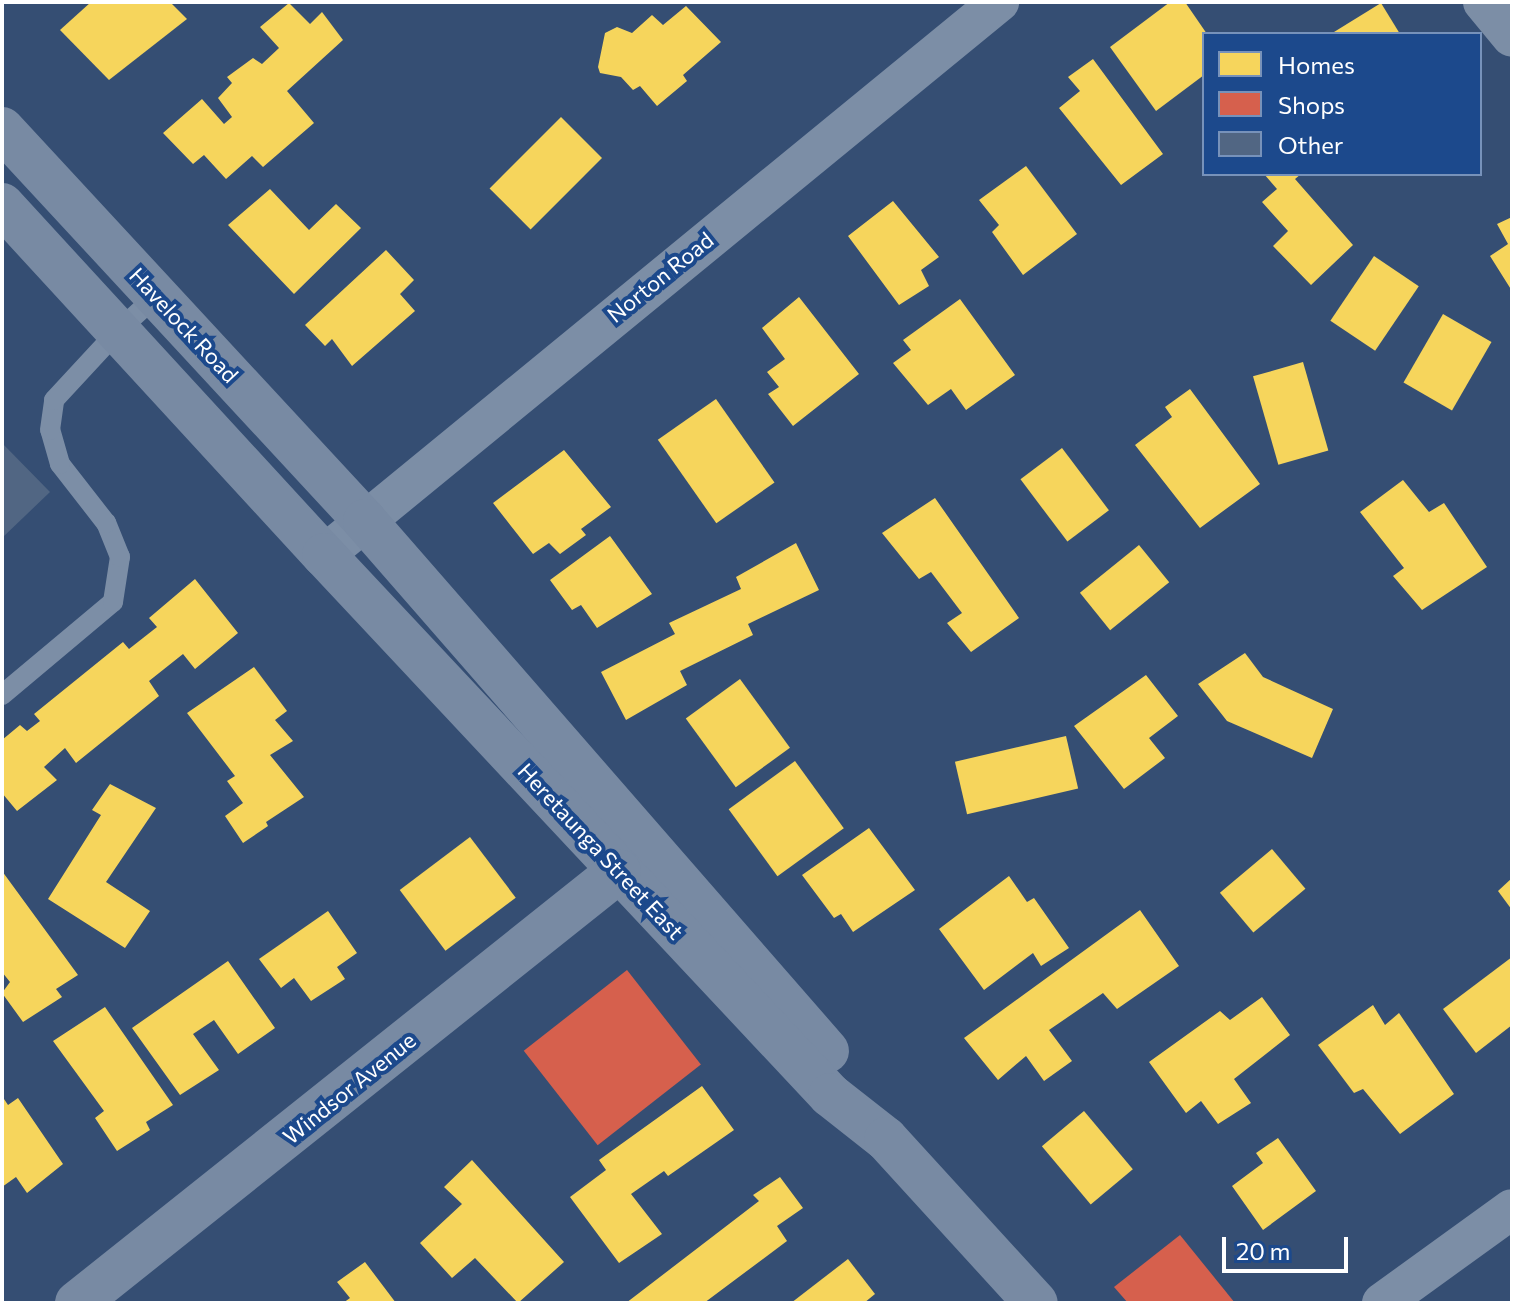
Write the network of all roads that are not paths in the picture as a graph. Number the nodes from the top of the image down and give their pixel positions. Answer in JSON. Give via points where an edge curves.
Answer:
{"nodes":[{"id":1,"x":999,"y":2,"type":"edge"},
{"id":2,"x":1483,"y":2,"type":"edge"},
{"id":3,"x":1512,"y":37,"type":"edge"},
{"id":4,"x":2,"y":129,"type":"edge"},
{"id":5,"x":2,"y":205,"type":"edge"},
{"id":6,"x":156,"y":296,"type":"junction"},
{"id":7,"x":118,"y":331,"type":"junction"},
{"id":8,"x":365,"y":521,"type":"junction"},
{"id":9,"x":324,"y":555,"type":"junction"},
{"id":10,"x":2,"y":695,"type":"edge"},
{"id":11,"x":619,"y":871,"type":"junction"},
{"id":12,"x":886,"y":1139,"type":"junction"},
{"id":13,"x":1512,"y":1209,"type":"edge"},
{"id":14,"x":77,"y":1303,"type":"edge"},
{"id":15,"x":1036,"y":1303,"type":"edge"},
{"id":16,"x":1382,"y":1303,"type":"edge"}],
"edges":[{"from":1,"to":8,"type":"street","name":"Norton Road"},
{"from":2,"to":3,"type":"street"},
{"from":4,"to":6,"type":"main road","name":"Havelock Road"},
{"from":5,"to":7,"type":"main road"},
{"from":6,"to":7,"type":"lane"},
{"from":6,"to":8,"type":"main road","name":"Havelock Road"},
{"from":7,"to":9,"type":"main road"},
{"from":7,"to":10,"type":"lane","via":[[54,400],[50,430],[60,464],[106,523],[120,557],[113,602]]},
{"from":8,"to":9,"type":"street","name":"Norton Road"},
{"from":8,"to":12,"type":"main road","name":"Heretaunga Street East","via":[[856,1083]]},
{"from":9,"to":11,"type":"main road","name":"Heretaunga Street East"},
{"from":11,"to":12,"type":"main road","name":"Heretaunga Street East","via":[[830,1095]]},
{"from":11,"to":14,"type":"main road","name":"Windsor Avenue"},
{"from":12,"to":15,"type":"main road","name":"Heretaunga Street East"},
{"from":13,"to":16,"type":"street"}]}
